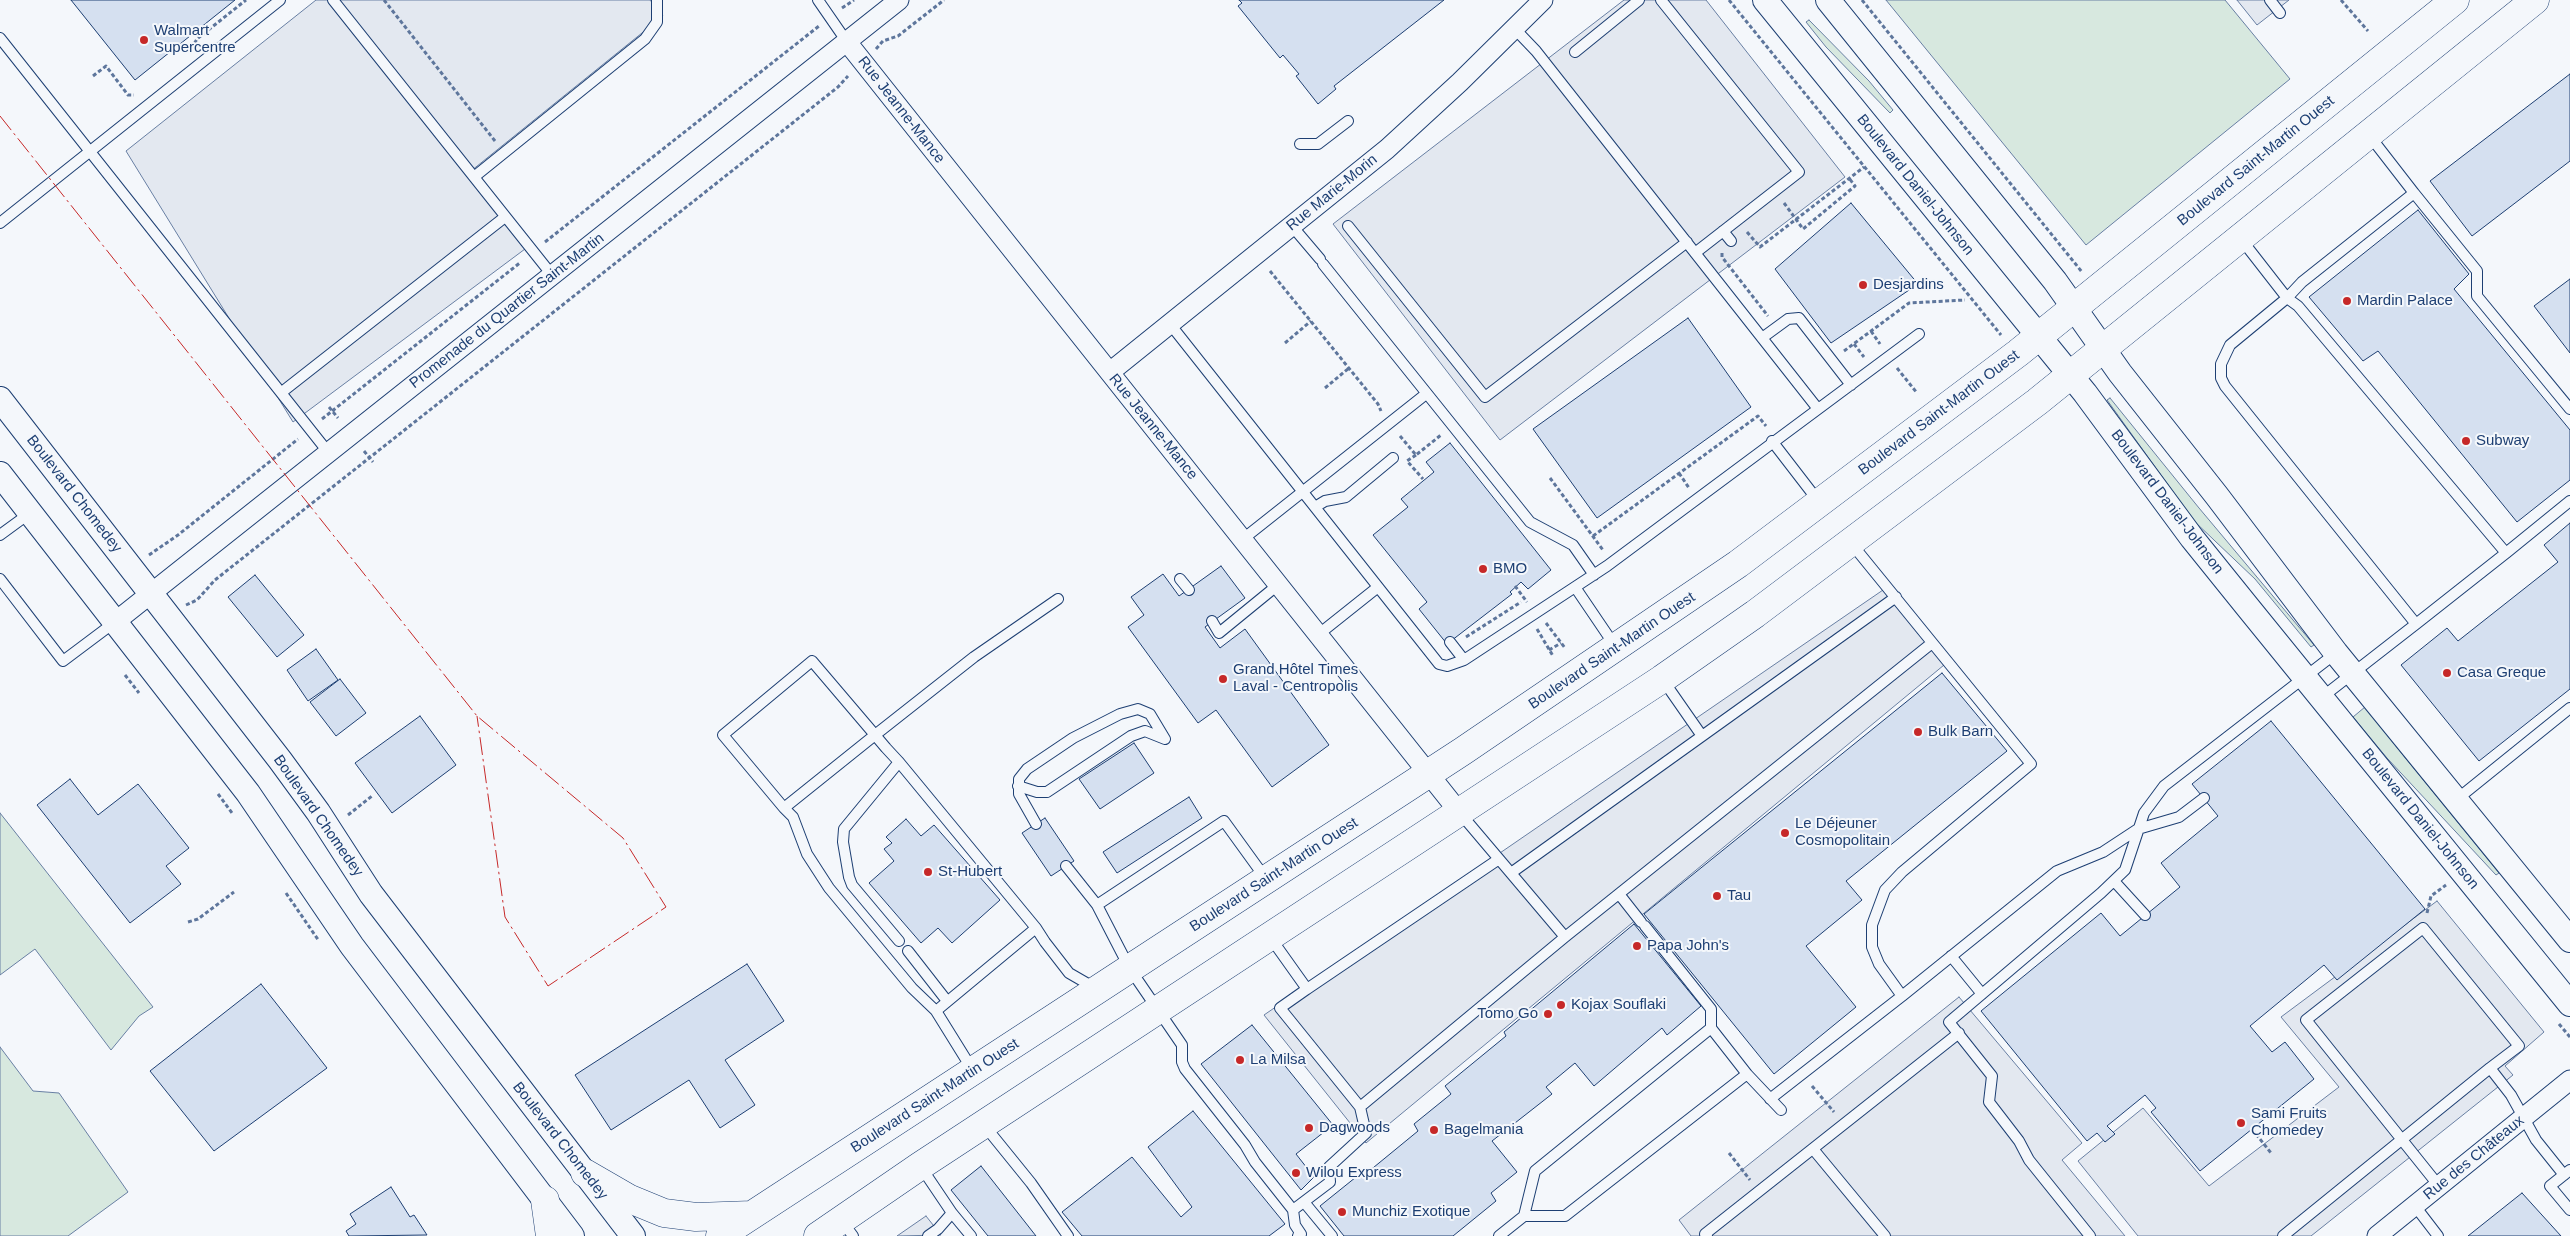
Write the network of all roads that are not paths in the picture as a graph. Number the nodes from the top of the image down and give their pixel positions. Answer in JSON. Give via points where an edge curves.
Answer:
{"nodes":[{"id":1,"x":280,"y":0,"type":"edge"},
{"id":2,"x":333,"y":0,"type":"edge"},
{"id":3,"x":657,"y":0,"type":"edge"},
{"id":4,"x":818,"y":0,"type":"edge"},
{"id":5,"x":899,"y":0,"type":"edge"},
{"id":6,"x":1543,"y":0,"type":"edge"},
{"id":7,"x":1639,"y":0,"type":"edge"},
{"id":8,"x":1661,"y":0,"type":"edge"},
{"id":9,"x":1765,"y":0,"type":"edge"},
{"id":10,"x":1828,"y":0,"type":"edge"},
{"id":11,"x":2270,"y":0,"type":"edge"},
{"id":12,"x":2455,"y":0,"type":"edge"},
{"id":13,"x":2535,"y":0,"type":"edge"},
{"id":14,"x":2280,"y":13,"type":"dead end"},
{"id":15,"x":1514,"y":28,"type":"junction"},
{"id":16,"x":0,"y":38,"type":"edge"},
{"id":17,"x":847,"y":42,"type":"junction"},
{"id":18,"x":1575,"y":52,"type":"dead end"},
{"id":19,"x":1348,"y":121,"type":"dead end"},
{"id":20,"x":2368,"y":135,"type":"junction"},
{"id":21,"x":1300,"y":144,"type":"dead end"},
{"id":22,"x":89,"y":152,"type":"junction"},
{"id":23,"x":474,"y":177,"type":"junction"},
{"id":24,"x":2414,"y":193,"type":"junction"},
{"id":25,"x":505,"y":217,"type":"junction"},
{"id":26,"x":0,"y":223,"type":"edge"},
{"id":27,"x":1292,"y":226,"type":"junction"},
{"id":28,"x":1348,"y":226,"type":"dead end"},
{"id":29,"x":1723,"y":231,"type":"junction"},
{"id":30,"x":2240,"y":238,"type":"junction"},
{"id":31,"x":1686,"y":242,"type":"junction"},
{"id":32,"x":1732,"y":242,"type":"road end"},
{"id":33,"x":1695,"y":253,"type":"junction"},
{"id":34,"x":552,"y":275,"type":"junction"},
{"id":35,"x":2287,"y":298,"type":"junction"},
{"id":36,"x":2074,"y":308,"type":"junction"},
{"id":37,"x":1170,"y":324,"type":"junction"},
{"id":38,"x":1919,"y":334,"type":"dead end"},
{"id":39,"x":1762,"y":338,"type":"junction"},
{"id":40,"x":2038,"y":338,"type":"junction"},
{"id":41,"x":2102,"y":348,"type":"junction"},
{"id":42,"x":1110,"y":372,"type":"junction"},
{"id":43,"x":2070,"y":376,"type":"junction"},
{"id":44,"x":1851,"y":385,"type":"junction"},
{"id":45,"x":282,"y":392,"type":"junction"},
{"id":46,"x":1426,"y":394,"type":"junction"},
{"id":47,"x":0,"y":400,"type":"edge"},
{"id":48,"x":1818,"y":409,"type":"junction"},
{"id":49,"x":2570,"y":409,"type":"edge"},
{"id":50,"x":1772,"y":441,"type":"junction"},
{"id":51,"x":328,"y":452,"type":"junction"},
{"id":52,"x":1393,"y":458,"type":"dead end"},
{"id":53,"x":0,"y":474,"type":"edge"},
{"id":54,"x":1302,"y":491,"type":"junction"},
{"id":55,"x":2570,"y":501,"type":"edge"},
{"id":56,"x":1820,"y":504,"type":"junction"},
{"id":57,"x":1315,"y":507,"type":"junction"},
{"id":58,"x":30,"y":513,"type":"junction"},
{"id":59,"x":0,"y":536,"type":"edge"},
{"id":60,"x":1243,"y":539,"type":"junction"},
{"id":61,"x":1852,"y":543,"type":"junction"},
{"id":62,"x":2506,"y":553,"type":"junction"},
{"id":63,"x":1594,"y":575,"type":"junction"},
{"id":64,"x":1180,"y":578,"type":"dead end"},
{"id":65,"x":0,"y":579,"type":"edge"},
{"id":66,"x":1279,"y":584,"type":"junction"},
{"id":67,"x":1378,"y":587,"type":"junction"},
{"id":68,"x":1575,"y":587,"type":"junction"},
{"id":69,"x":1189,"y":590,"type":"dead end"},
{"id":70,"x":152,"y":594,"type":"junction"},
{"id":71,"x":1896,"y":598,"type":"junction"},
{"id":72,"x":1058,"y":599,"type":"dead end"},
{"id":73,"x":115,"y":622,"type":"junction"},
{"id":74,"x":1212,"y":622,"type":"dead end"},
{"id":75,"x":2416,"y":624,"type":"junction"},
{"id":76,"x":1319,"y":634,"type":"junction"},
{"id":77,"x":1450,"y":642,"type":"dead end"},
{"id":78,"x":1932,"y":643,"type":"junction"},
{"id":79,"x":1617,"y":648,"type":"junction"},
{"id":80,"x":2336,"y":653,"type":"junction"},
{"id":81,"x":1464,"y":660,"type":"junction"},
{"id":82,"x":2353,"y":673,"type":"junction"},
{"id":83,"x":2305,"y":677,"type":"junction"},
{"id":84,"x":1662,"y":679,"type":"junction"},
{"id":85,"x":2322,"y":698,"type":"junction"},
{"id":86,"x":2570,"y":708,"type":"edge"},
{"id":87,"x":875,"y":735,"type":"junction"},
{"id":88,"x":1702,"y":736,"type":"junction"},
{"id":89,"x":899,"y":762,"type":"junction"},
{"id":90,"x":1429,"y":774,"type":"junction"},
{"id":91,"x":1018,"y":786,"type":"junction"},
{"id":92,"x":2204,"y":798,"type":"dead end"},
{"id":93,"x":2456,"y":800,"type":"junction"},
{"id":94,"x":784,"y":808,"type":"junction"},
{"id":95,"x":1459,"y":812,"type":"junction"},
{"id":96,"x":1036,"y":824,"type":"dead end"},
{"id":97,"x":2138,"y":829,"type":"junction"},
{"id":98,"x":1499,"y":859,"type":"junction"},
{"id":99,"x":1066,"y":866,"type":"dead end"},
{"id":100,"x":1511,"y":874,"type":"junction"},
{"id":101,"x":1267,"y":880,"type":"junction"},
{"id":102,"x":2114,"y":881,"type":"junction"},
{"id":103,"x":1619,"y":894,"type":"junction"},
{"id":104,"x":1097,"y":905,"type":"junction"},
{"id":105,"x":2146,"y":915,"type":"dead end"},
{"id":106,"x":1036,"y":928,"type":"junction"},
{"id":107,"x":1270,"y":936,"type":"junction"},
{"id":108,"x":1565,"y":937,"type":"junction"},
{"id":109,"x":2570,"y":940,"type":"edge"},
{"id":110,"x":900,"y":942,"type":"dead end"},
{"id":111,"x":908,"y":952,"type":"dead end"},
{"id":112,"x":1951,"y":956,"type":"junction"},
{"id":113,"x":1130,"y":969,"type":"junction"},
{"id":114,"x":1307,"y":989,"type":"junction"},
{"id":115,"x":1098,"y":990,"type":"junction"},
{"id":116,"x":1982,"y":994,"type":"junction"},
{"id":117,"x":1902,"y":996,"type":"junction"},
{"id":118,"x":947,"y":1001,"type":"junction"},
{"id":119,"x":936,"y":1010,"type":"junction"},
{"id":120,"x":1159,"y":1010,"type":"junction"},
{"id":121,"x":2563,"y":1012,"type":"edge"},
{"id":122,"x":1711,"y":1028,"type":"junction"},
{"id":123,"x":1959,"y":1034,"type":"junction"},
{"id":124,"x":2490,"y":1068,"type":"junction"},
{"id":125,"x":973,"y":1071,"type":"junction"},
{"id":126,"x":1747,"y":1074,"type":"junction"},
{"id":127,"x":2570,"y":1080,"type":"edge"},
{"id":128,"x":1770,"y":1099,"type":"junction"},
{"id":129,"x":1360,"y":1107,"type":"junction"},
{"id":130,"x":1781,"y":1110,"type":"dead end"},
{"id":131,"x":2523,"y":1118,"type":"junction"},
{"id":132,"x":984,"y":1124,"type":"junction"},
{"id":133,"x":2403,"y":1139,"type":"junction"},
{"id":134,"x":1813,"y":1149,"type":"junction"},
{"id":135,"x":920,"y":1166,"type":"junction"},
{"id":136,"x":2567,"y":1172,"type":"edge"},
{"id":137,"x":585,"y":1173,"type":"junction"},
{"id":138,"x":2439,"y":1186,"type":"junction"},
{"id":139,"x":545,"y":1200,"type":"junction"},
{"id":140,"x":1304,"y":1202,"type":"junction"},
{"id":141,"x":2414,"y":1206,"type":"junction"},
{"id":142,"x":1294,"y":1210,"type":"junction"},
{"id":143,"x":2570,"y":1210,"type":"edge"},
{"id":144,"x":952,"y":1213,"type":"junction"},
{"id":145,"x":754,"y":1215,"type":"junction"},
{"id":146,"x":1524,"y":1216,"type":"junction"},
{"id":147,"x":847,"y":1228,"type":"edge"},
{"id":148,"x":550,"y":1236,"type":"edge"},
{"id":149,"x":572,"y":1236,"type":"edge"},
{"id":150,"x":633,"y":1236,"type":"edge"},
{"id":151,"x":720,"y":1236,"type":"edge"},
{"id":152,"x":818,"y":1236,"type":"edge"},
{"id":153,"x":928,"y":1236,"type":"edge"},
{"id":154,"x":971,"y":1236,"type":"edge"},
{"id":155,"x":1068,"y":1236,"type":"edge"},
{"id":156,"x":1298,"y":1236,"type":"edge"},
{"id":157,"x":1332,"y":1236,"type":"edge"},
{"id":158,"x":1499,"y":1236,"type":"edge"},
{"id":159,"x":1707,"y":1236,"type":"edge"},
{"id":160,"x":1885,"y":1236,"type":"edge"},
{"id":161,"x":2090,"y":1236,"type":"edge"},
{"id":162,"x":2283,"y":1236,"type":"edge"},
{"id":163,"x":2377,"y":1236,"type":"edge"},
{"id":164,"x":2438,"y":1236,"type":"edge"}],
"edges":[{"from":1,"to":22,"type":"lane"},
{"from":2,"to":23,"type":"lane"},
{"from":3,"to":23,"type":"lane","via":[[657,22],[645,39]]},
{"from":4,"to":17,"type":"lane"},
{"from":5,"to":17,"type":"street","name":"Promenade du Quartier Saint-Martin"},
{"from":6,"to":15,"type":"street","name":"Rue Marie-Morin"},
{"from":7,"to":18,"type":"lane"},
{"from":8,"to":29,"type":"lane","via":[[1799,172]]},
{"from":9,"to":40,"type":"street","name":"Boulevard Daniel-Johnson"},
{"from":10,"to":36,"type":"street"},
{"from":11,"to":14,"type":"lane"},
{"from":12,"to":36,"type":"main road","name":"Boulevard Saint-Martin Ouest"},
{"from":13,"to":20,"type":"main road"},
{"from":15,"to":27,"type":"street","name":"Rue Marie-Morin","via":[[1402,136]]},
{"from":15,"to":31,"type":"lane","via":[[1536,51]]},
{"from":16,"to":22,"type":"lane"},
{"from":17,"to":34,"type":"street","name":"Promenade du Quartier Saint-Martin"},
{"from":17,"to":42,"type":"street","name":"Rue Jeanne-Mance"},
{"from":19,"to":21,"type":"lane","via":[[1318,144]]},
{"from":20,"to":24,"type":"lane"},
{"from":20,"to":30,"type":"main road"},
{"from":22,"to":26,"type":"lane"},
{"from":22,"to":45,"type":"lane"},
{"from":23,"to":25,"type":"lane"},
{"from":24,"to":35,"type":"lane","via":[[2302,282]]},
{"from":24,"to":49,"type":"lane","via":[[2477,271],[2477,296]]},
{"from":25,"to":34,"type":"lane"},
{"from":25,"to":45,"type":"lane"},
{"from":27,"to":37,"type":"street","name":"Rue Marie-Morin"},
{"from":27,"to":46,"type":"lane"},
{"from":28,"to":31,"type":"lane","via":[[1485,397]]},
{"from":29,"to":32,"type":"lane"},
{"from":29,"to":33,"type":"lane"},
{"from":30,"to":35,"type":"lane"},
{"from":30,"to":41,"type":"main road"},
{"from":31,"to":33,"type":"lane"},
{"from":33,"to":39,"type":"lane"},
{"from":34,"to":51,"type":"street","name":"Promenade du Quartier Saint-Martin"},
{"from":35,"to":62,"type":"lane","via":[[2298,306]]},
{"from":35,"to":75,"type":"lane","via":[[2230,345],[2221,364],[2221,378]]},
{"from":36,"to":40,"type":"main road","name":"Boulevard Saint-Martin Ouest"},
{"from":36,"to":41,"type":"street"},
{"from":37,"to":42,"type":"street","name":"Rue Marie-Morin"},
{"from":37,"to":54,"type":"lane"},
{"from":38,"to":44,"type":"lane"},
{"from":39,"to":44,"type":"lane","via":[[1788,319],[1799,318]]},
{"from":39,"to":48,"type":"lane"},
{"from":40,"to":43,"type":"street","name":"Boulevard Daniel-Johnson"},
{"from":40,"to":56,"type":"main road","name":"Boulevard Saint-Martin Ouest"},
{"from":41,"to":43,"type":"main road"},
{"from":41,"to":80,"type":"street"},
{"from":42,"to":60,"type":"street","name":"Rue Jeanne-Mance"},
{"from":43,"to":61,"type":"main road"},
{"from":43,"to":83,"type":"street","name":"Boulevard Daniel-Johnson","via":[[2192,538]]},
{"from":44,"to":48,"type":"lane"},
{"from":45,"to":51,"type":"lane"},
{"from":46,"to":54,"type":"lane"},
{"from":46,"to":63,"type":"lane","via":[[1530,522],[1573,545]]},
{"from":47,"to":70,"type":"street","name":"Boulevard Chomedey"},
{"from":48,"to":50,"type":"lane"},
{"from":50,"to":56,"type":"lane"},
{"from":50,"to":63,"type":"lane"},
{"from":51,"to":70,"type":"street","name":"Promenade du Quartier Saint-Martin"},
{"from":52,"to":57,"type":"lane","via":[[1346,497]]},
{"from":53,"to":58,"type":"street"},
{"from":54,"to":57,"type":"lane"},
{"from":54,"to":60,"type":"lane"},
{"from":55,"to":62,"type":"lane"},
{"from":56,"to":79,"type":"main road","name":"Boulevard Saint-Martin Ouest"},
{"from":57,"to":67,"type":"lane"},
{"from":58,"to":59,"type":"lane"},
{"from":58,"to":73,"type":"street"},
{"from":60,"to":66,"type":"street","name":"Rue Jeanne-Mance"},
{"from":61,"to":71,"type":"lane"},
{"from":61,"to":84,"type":"main road"},
{"from":62,"to":75,"type":"lane"},
{"from":63,"to":68,"type":"lane"},
{"from":64,"to":69,"type":"lane"},
{"from":65,"to":73,"type":"lane","via":[[63,661]]},
{"from":66,"to":74,"type":"lane","via":[[1219,633]]},
{"from":66,"to":76,"type":"street","name":"Rue Jeanne-Mance"},
{"from":67,"to":76,"type":"lane"},
{"from":67,"to":81,"type":"lane","via":[[1439,664],[1447,666]]},
{"from":68,"to":79,"type":"lane"},
{"from":68,"to":81,"type":"lane"},
{"from":70,"to":73,"type":"street","name":"Promenade du Quartier Saint-Martin"},
{"from":70,"to":137,"type":"street","name":"Boulevard Chomedey","via":[[303,790],[393,922]]},
{"from":71,"to":78,"type":"lane"},
{"from":71,"to":88,"type":"lane"},
{"from":72,"to":87,"type":"lane","via":[[974,657]]},
{"from":73,"to":139,"type":"street","via":[[248,793],[352,946]]},
{"from":75,"to":82,"type":"lane"},
{"from":76,"to":90,"type":"street","name":"Rue Jeanne-Mance"},
{"from":77,"to":81,"type":"lane"},
{"from":78,"to":103,"type":"lane"},
{"from":78,"to":117,"type":"lane","via":[[2031,764],[1902,872],[1885,890],[1872,925],[1872,947],[1879,964]]},
{"from":79,"to":90,"type":"main road","name":"Boulevard Saint-Martin Ouest"},
{"from":80,"to":82,"type":"street"},
{"from":80,"to":83,"type":"lane"},
{"from":82,"to":85,"type":"lane"},
{"from":82,"to":93,"type":"street"},
{"from":83,"to":85,"type":"street","name":"Boulevard Daniel-Johnson"},
{"from":83,"to":97,"type":"lane","via":[[2164,786],[2144,813]]},
{"from":84,"to":88,"type":"lane"},
{"from":84,"to":95,"type":"main road"},
{"from":85,"to":121,"type":"street","name":"Boulevard Daniel-Johnson"},
{"from":86,"to":93,"type":"lane"},
{"from":87,"to":89,"type":"lane"},
{"from":87,"to":94,"type":"lane"},
{"from":87,"to":94,"type":"lane","via":[[812,661],[723,735]]},
{"from":88,"to":100,"type":"lane"},
{"from":89,"to":106,"type":"lane"},
{"from":89,"to":110,"type":"lane","via":[[844,829],[843,842],[852,885]]},
{"from":90,"to":95,"type":"street","name":"Rue Jeanne-Mance"},
{"from":90,"to":101,"type":"main road","name":"Boulevard Saint-Martin Ouest"},
{"from":91,"to":91,"type":"lane","via":[[1019,779],[1028,769],[1073,738],[1130,710],[1144,710],[1150,714],[1165,739],[1145,731],[1130,736],[1055,789],[1042,793]]},
{"from":91,"to":96,"type":"lane"},
{"from":92,"to":97,"type":"lane","via":[[2179,817]]},
{"from":93,"to":109,"type":"street"},
{"from":94,"to":119,"type":"lane","via":[[793,816],[807,854],[828,888],[912,988]]},
{"from":95,"to":98,"type":"lane"},
{"from":95,"to":107,"type":"main road"},
{"from":97,"to":102,"type":"lane","via":[[2131,860]]},
{"from":97,"to":112,"type":"lane","via":[[2103,852],[2057,871]]},
{"from":98,"to":100,"type":"lane"},
{"from":98,"to":114,"type":"lane"},
{"from":99,"to":104,"type":"lane"},
{"from":100,"to":108,"type":"lane"},
{"from":101,"to":104,"type":"lane","via":[[1224,821]]},
{"from":101,"to":113,"type":"main road","name":"Boulevard Saint-Martin Ouest"},
{"from":102,"to":105,"type":"lane"},
{"from":102,"to":116,"type":"lane"},
{"from":103,"to":108,"type":"lane"},
{"from":103,"to":122,"type":"lane","via":[[1711,1009]]},
{"from":104,"to":113,"type":"lane"},
{"from":106,"to":115,"type":"lane","via":[[1069,973]]},
{"from":106,"to":118,"type":"lane"},
{"from":107,"to":114,"type":"lane"},
{"from":107,"to":120,"type":"main road"},
{"from":108,"to":129,"type":"lane"},
{"from":111,"to":118,"type":"lane"},
{"from":112,"to":116,"type":"lane"},
{"from":112,"to":117,"type":"lane"},
{"from":113,"to":115,"type":"main road","name":"Boulevard Saint-Martin Ouest"},
{"from":113,"to":120,"type":"lane"},
{"from":114,"to":129,"type":"lane","via":[[1280,1008]]},
{"from":115,"to":125,"type":"main road","name":"Boulevard Saint-Martin Ouest"},
{"from":116,"to":123,"type":"lane","via":[[1949,1022]]},
{"from":117,"to":128,"type":"lane"},
{"from":118,"to":119,"type":"lane"},
{"from":119,"to":125,"type":"lane"},
{"from":120,"to":132,"type":"main road"},
{"from":120,"to":142,"type":"lane","via":[[1182,1045],[1185,1069]]},
{"from":122,"to":126,"type":"lane"},
{"from":122,"to":146,"type":"lane","via":[[1535,1171]]},
{"from":123,"to":134,"type":"lane"},
{"from":123,"to":161,"type":"lane","via":[[1992,1076],[1989,1102],[2020,1141],[2028,1160]]},
{"from":124,"to":131,"type":"lane","via":[[2511,1095]]},
{"from":124,"to":133,"type":"lane"},
{"from":124,"to":133,"type":"lane","via":[[2519,1046],[2423,928],[2306,1020]]},
{"from":125,"to":145,"type":"main road","name":"Boulevard Saint-Martin Ouest"},
{"from":126,"to":128,"type":"lane"},
{"from":126,"to":146,"type":"lane","via":[[1565,1216]]},
{"from":127,"to":131,"type":"street","name":"Rue des Châteaux"},
{"from":128,"to":130,"type":"lane"},
{"from":129,"to":140,"type":"lane","via":[[1366,1133],[1329,1167],[1330,1182]]},
{"from":131,"to":136,"type":"lane","via":[[2536,1140]]},
{"from":131,"to":138,"type":"street","name":"Rue des Châteaux"},
{"from":132,"to":135,"type":"main road"},
{"from":132,"to":155,"type":"lane"},
{"from":133,"to":138,"type":"lane"},
{"from":133,"to":162,"type":"lane"},
{"from":134,"to":159,"type":"lane","via":[[1705,1234]]},
{"from":134,"to":160,"type":"lane"},
{"from":135,"to":144,"type":"lane"},
{"from":135,"to":147,"type":"main road"},
{"from":136,"to":143,"type":"lane","via":[[2550,1186]]},
{"from":137,"to":145,"type":"main road","via":[[641,1204],[670,1214],[696,1217]]},
{"from":137,"to":150,"type":"street","name":"Boulevard Chomedey"},
{"from":138,"to":141,"type":"street","name":"Rue des Châteaux"},
{"from":139,"to":148,"type":"main road"},
{"from":139,"to":149,"type":"street"},
{"from":140,"to":142,"type":"lane"},
{"from":140,"to":157,"type":"lane"},
{"from":141,"to":163,"type":"street","name":"Rue des Châteaux"},
{"from":141,"to":164,"type":"lane"},
{"from":142,"to":156,"type":"lane","via":[[1295,1225],[1301,1234]]},
{"from":144,"to":153,"type":"lane"},
{"from":144,"to":154,"type":"lane"},
{"from":145,"to":151,"type":"main road","name":"Boulevard Saint-Martin Ouest"},
{"from":146,"to":158,"type":"lane"},
{"from":147,"to":152,"type":"main road"}]}
